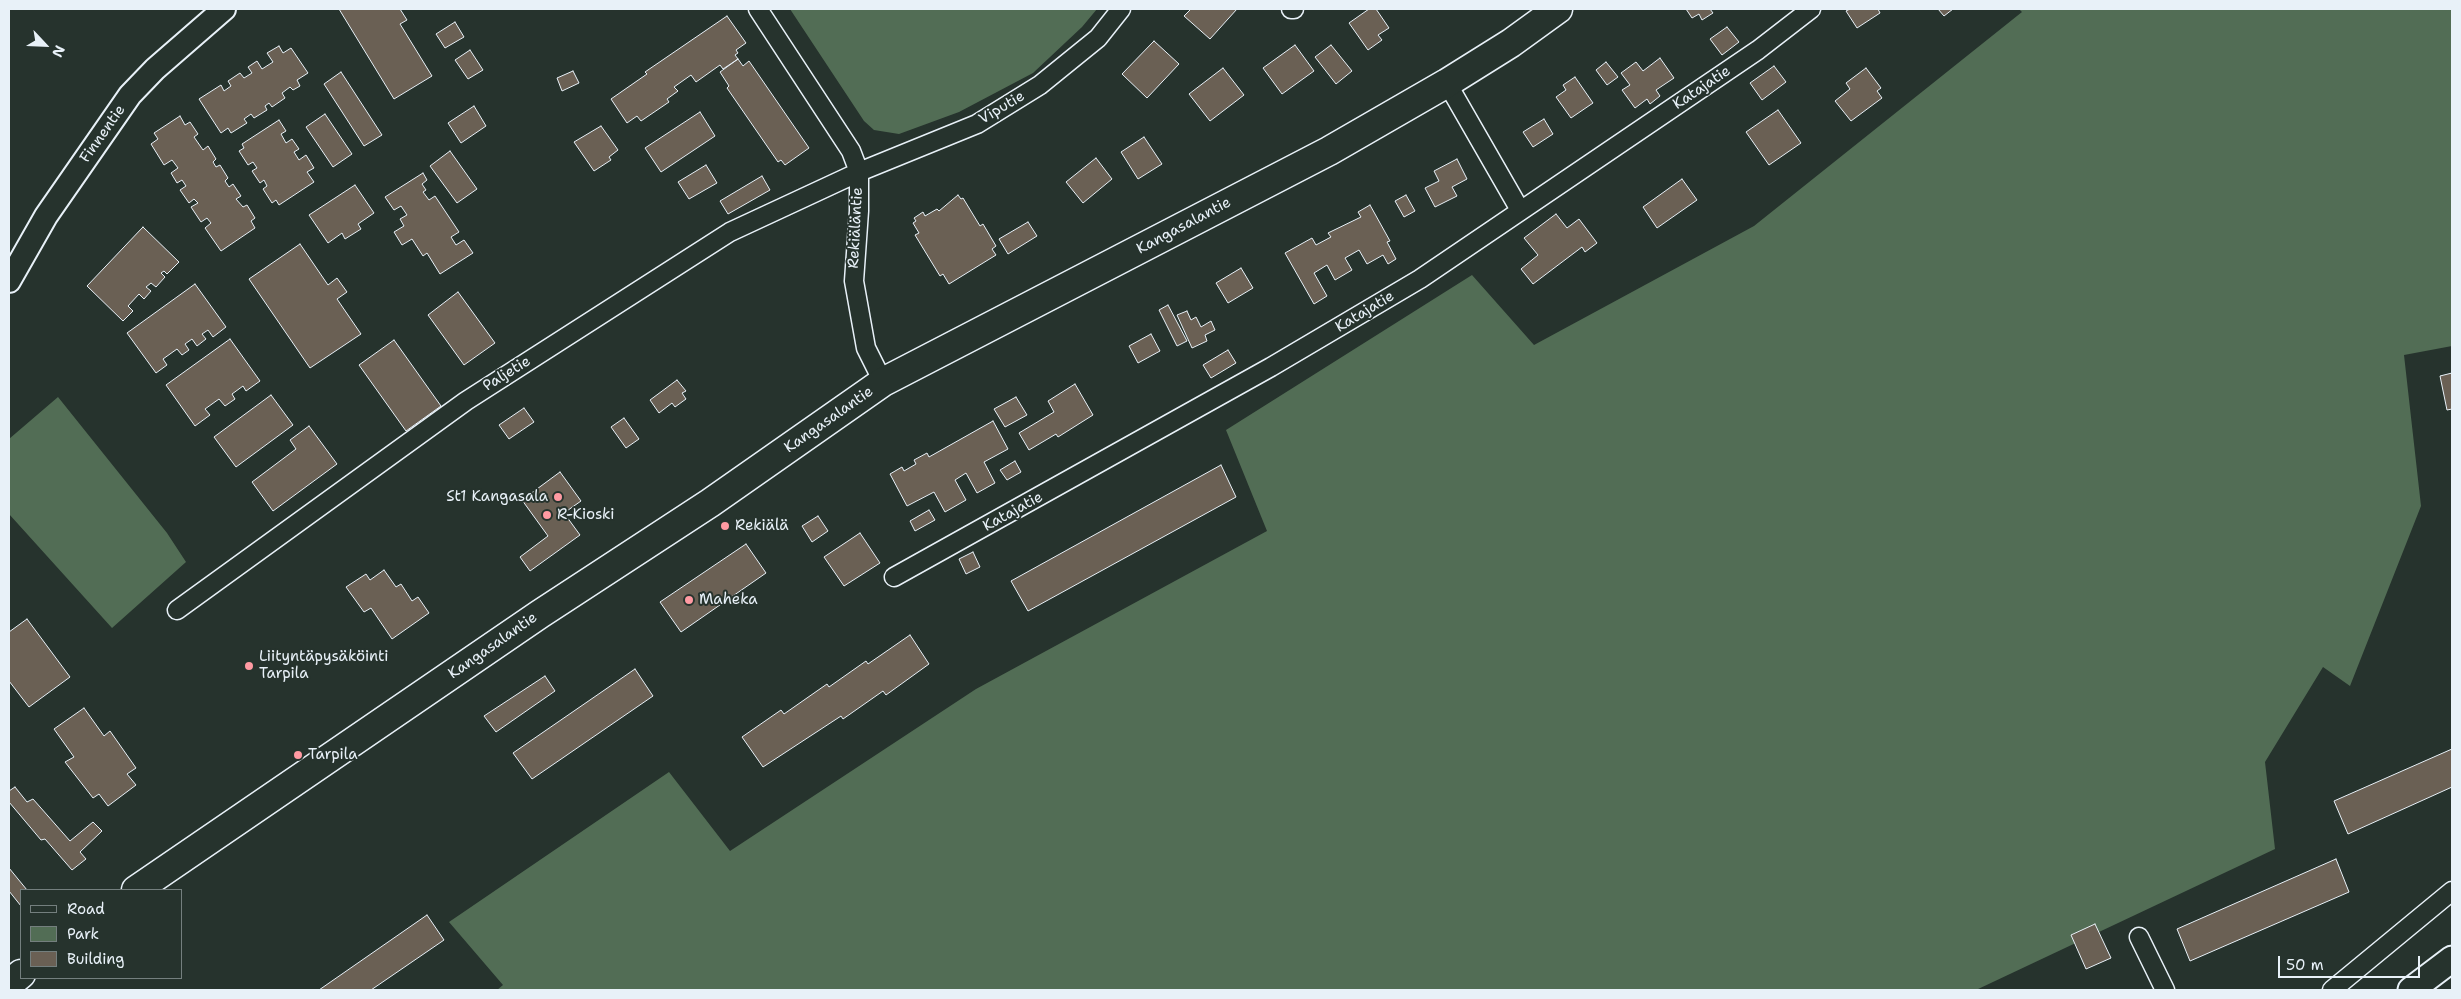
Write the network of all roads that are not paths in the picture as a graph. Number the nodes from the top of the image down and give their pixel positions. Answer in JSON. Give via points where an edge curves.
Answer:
{"nodes":[{"id":1,"x":224,"y":9,"type":"edge"},
{"id":2,"x":758,"y":9,"type":"edge"},
{"id":3,"x":1121,"y":9,"type":"edge"},
{"id":4,"x":1558,"y":9,"type":"edge"},
{"id":5,"x":1812,"y":9,"type":"edge"},
{"id":6,"x":1447,"y":83,"type":"junction"},
{"id":7,"x":859,"y":172,"type":"junction"},
{"id":8,"x":1520,"y":210,"type":"junction"},
{"id":9,"x":9,"y":282,"type":"edge"},
{"id":10,"x":883,"y":382,"type":"junction"},
{"id":11,"x":894,"y":577,"type":"dead end"},
{"id":12,"x":177,"y":610,"type":"dead end"},
{"id":13,"x":137,"y":889,"type":"edge"},
{"id":14,"x":2452,"y":891,"type":"edge"},
{"id":15,"x":2140,"y":937,"type":"dead end"},
{"id":16,"x":2452,"y":959,"type":"edge"},
{"id":17,"x":20,"y":975,"type":"edge"},
{"id":18,"x":9,"y":984,"type":"edge"},
{"id":19,"x":2165,"y":990,"type":"edge"},
{"id":20,"x":2332,"y":990,"type":"edge"},
{"id":21,"x":2411,"y":990,"type":"edge"}],
"edges":[{"from":1,"to":9,"type":"street","name":"Finnentie","via":[[130,95],[46,216]]},
{"from":2,"to":7,"type":"street","name":"Rekiäläntie","via":[[851,151]]},
{"from":3,"to":7,"type":"street","name":"Viputie","via":[[1098,38],[1040,85],[977,124]]},
{"from":4,"to":6,"type":"main road","name":"Kangasalantie"},
{"from":5,"to":8,"type":"street","name":"Katajatie","via":[[1758,50]]},
{"from":6,"to":8,"type":"street"},
{"from":6,"to":10,"type":"main road","name":"Kangasalantie","via":[[1329,151]]},
{"from":7,"to":10,"type":"street","name":"Rekiäläntie","via":[[854,281],[866,348]]},
{"from":7,"to":12,"type":"street","name":"Paljetie","via":[[730,232],[466,400]]},
{"from":8,"to":11,"type":"street","name":"Katajatie","via":[[1420,279],[1271,367]]},
{"from":10,"to":13,"type":"main road","name":"Kangasalantie","via":[[710,503],[540,614]]},
{"from":14,"to":20,"type":"street"},
{"from":15,"to":19,"type":"street"},
{"from":16,"to":21,"type":"main road"},
{"from":17,"to":18,"type":"main road"}]}
